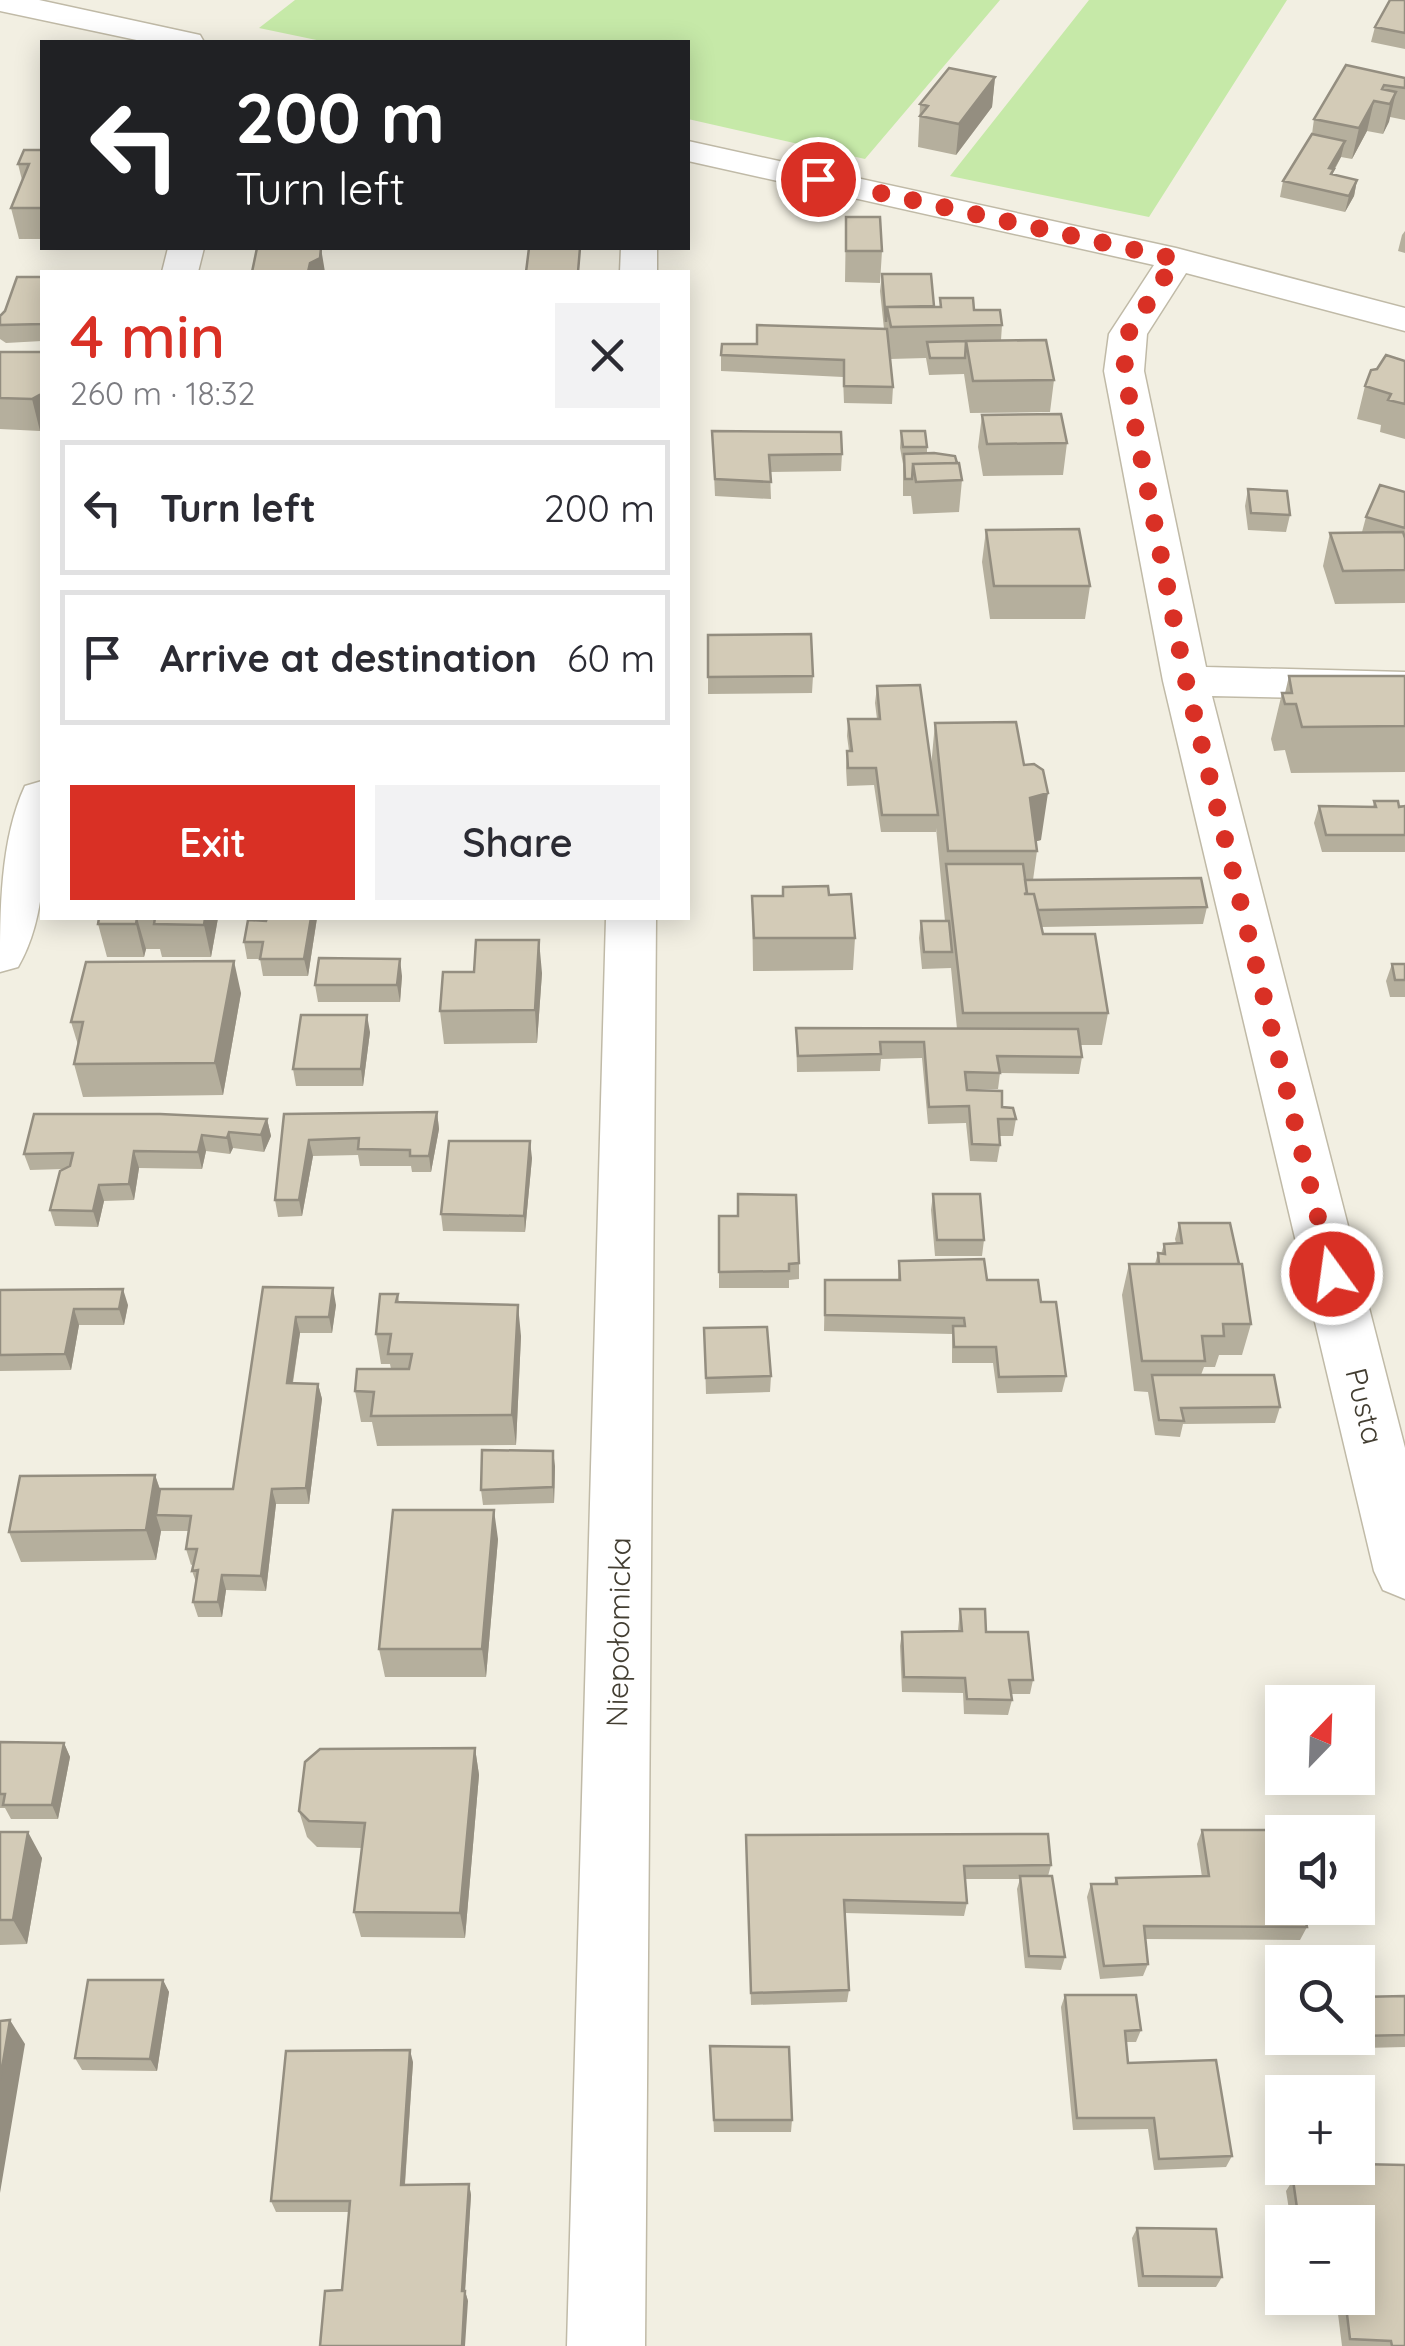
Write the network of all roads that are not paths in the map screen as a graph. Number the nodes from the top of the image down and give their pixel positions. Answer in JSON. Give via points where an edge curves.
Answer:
{"nodes":[{"id":1,"x":0,"y":1,"type":"edge"},
{"id":2,"x":179,"y":40,"type":"edge"},
{"id":3,"x":690,"y":151,"type":"edge"},
{"id":4,"x":1176,"y":259,"type":"junction"},
{"id":5,"x":1405,"y":320,"type":"edge"},
{"id":6,"x":1186,"y":681,"type":"junction"},
{"id":7,"x":1405,"y":686,"type":"edge"},
{"id":8,"x":40,"y":804,"type":"edge"},
{"id":9,"x":631,"y":920,"type":"edge"},
{"id":10,"x":0,"y":954,"type":"edge"},
{"id":11,"x":1405,"y":1571,"type":"edge"},
{"id":12,"x":606,"y":2346,"type":"edge"}],
"edges":[{"from":1,"to":2,"type":"street"},
{"from":3,"to":4,"type":"street"},
{"from":4,"to":5,"type":"street"},
{"from":4,"to":6,"type":"street","name":"Pusta","via":[[1128,334],[1124,371]]},
{"from":6,"to":7,"type":"street"},
{"from":6,"to":11,"type":"street","name":"Pusta"},
{"from":8,"to":10,"type":"street"},
{"from":9,"to":12,"type":"street","name":"Niepołomicka"}]}
